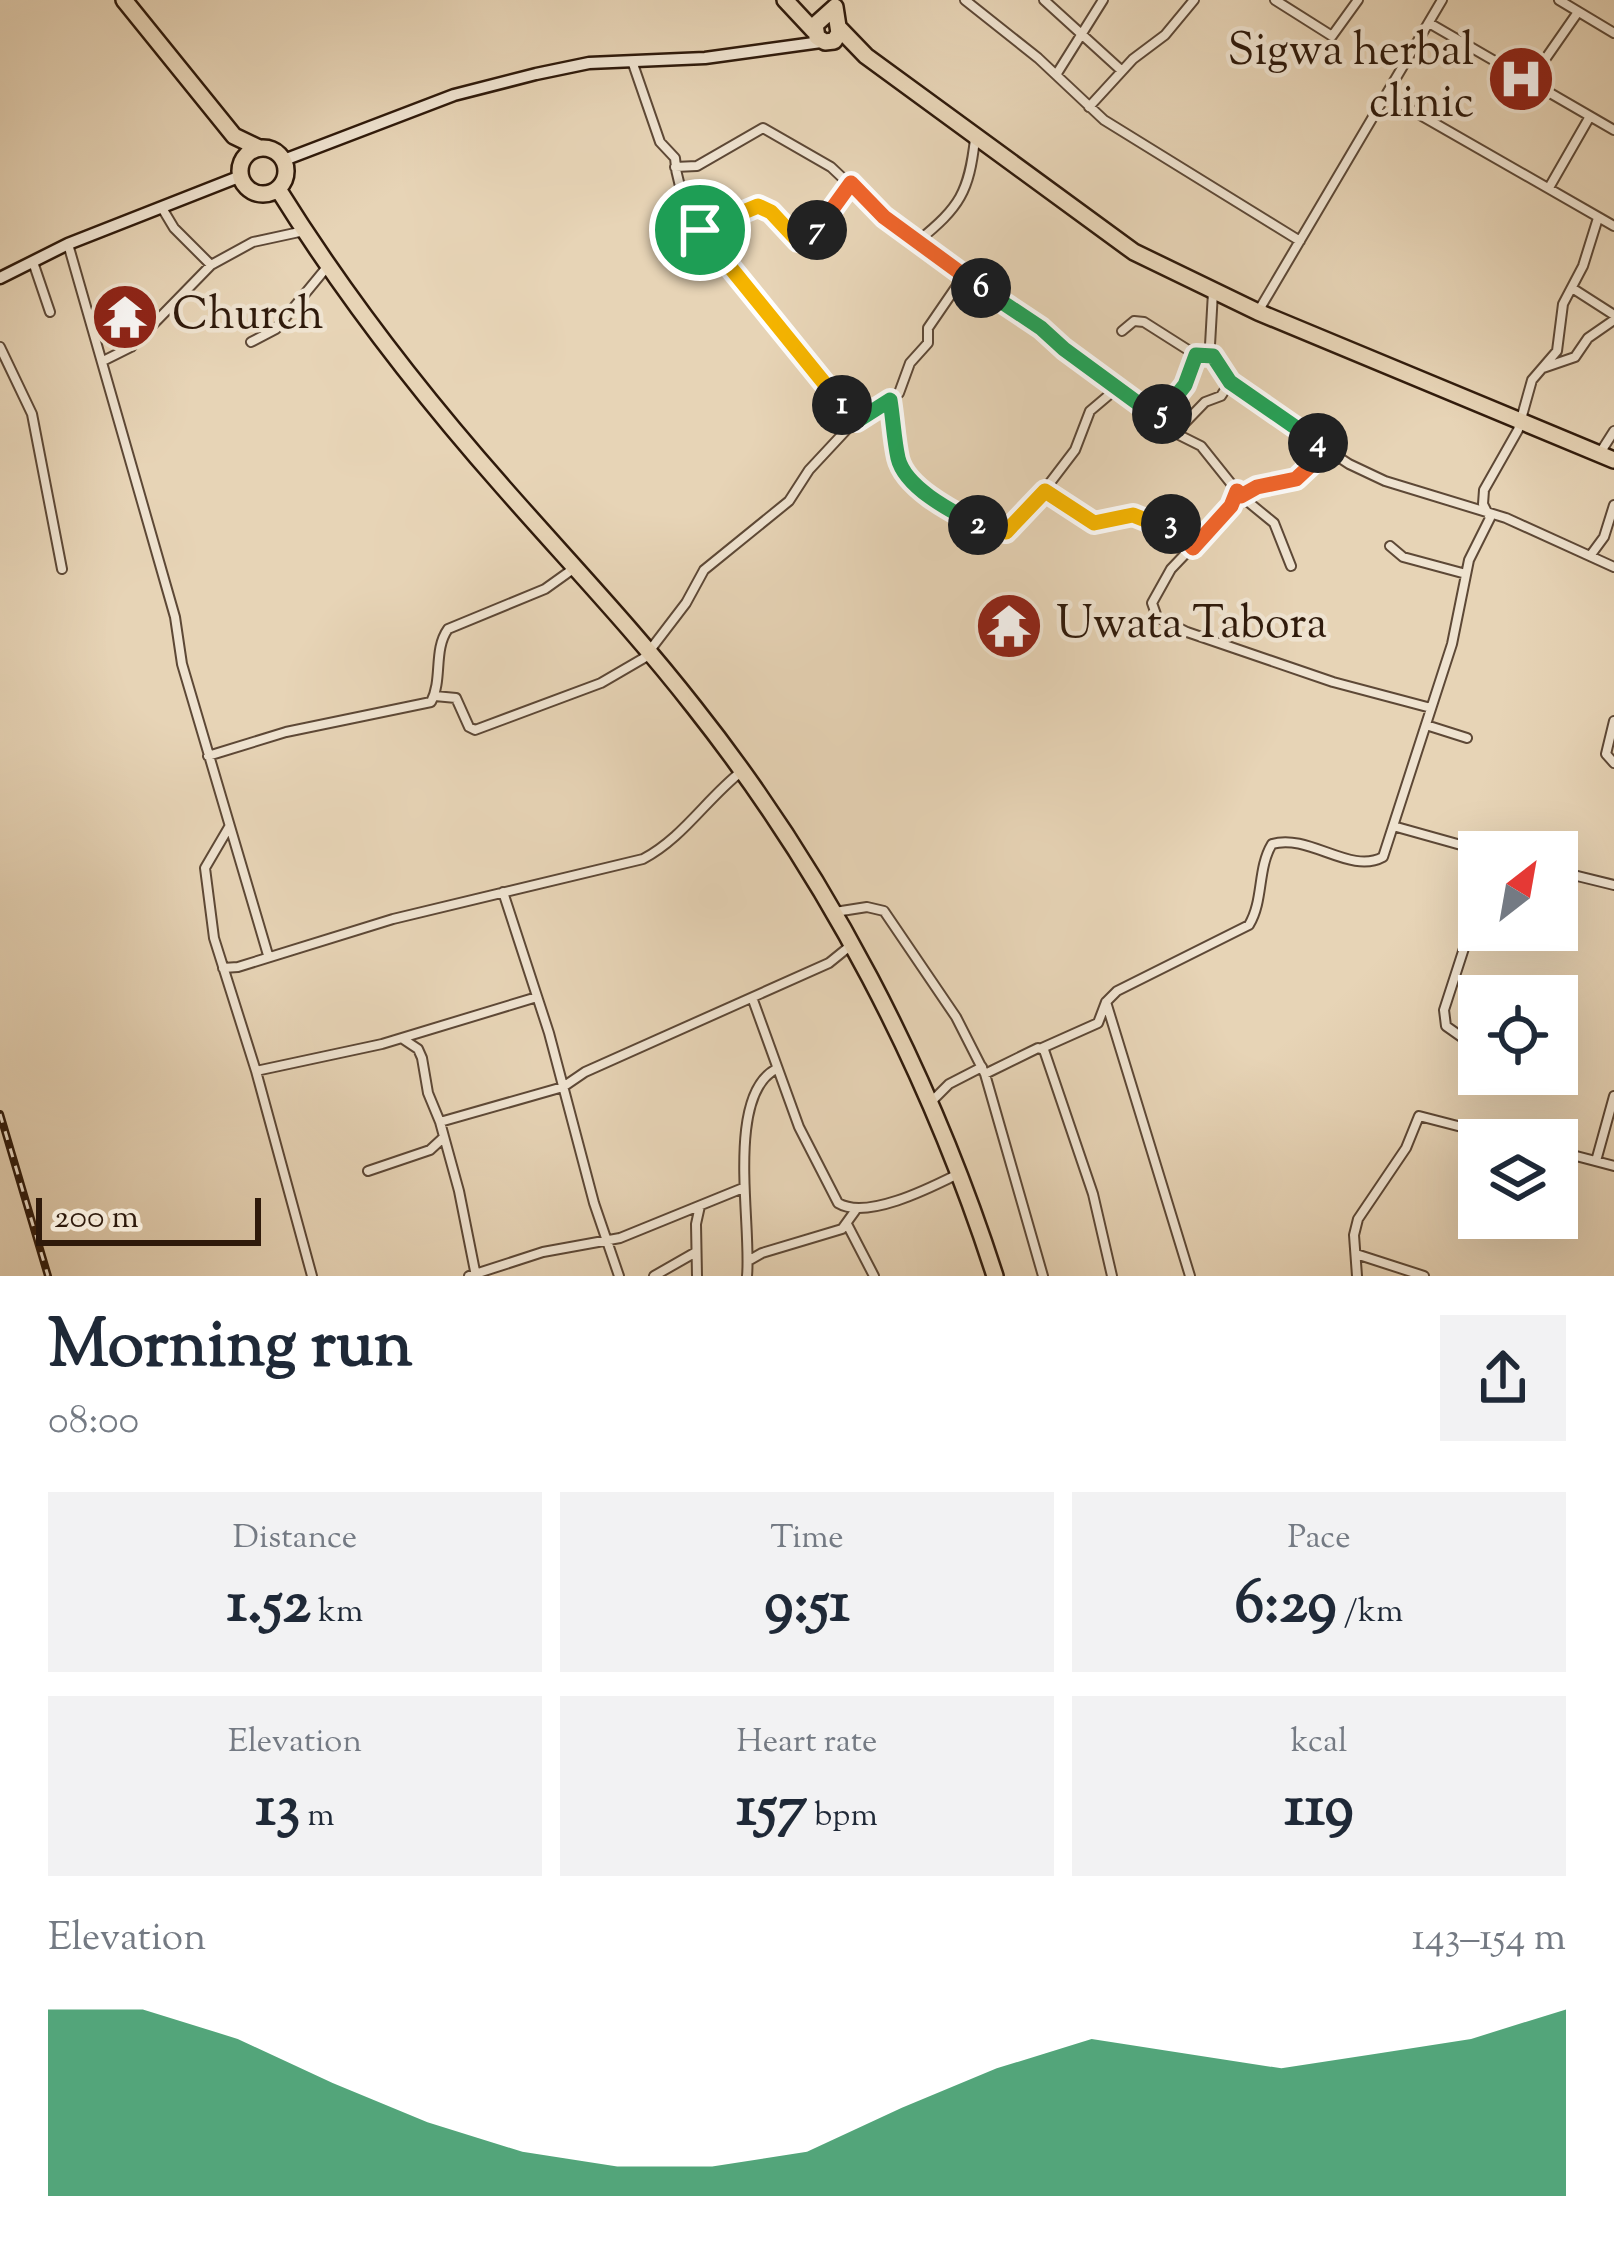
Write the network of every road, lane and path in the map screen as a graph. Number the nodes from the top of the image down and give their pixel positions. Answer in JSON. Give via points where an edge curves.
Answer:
{"nodes":[{"id":1,"x":124,"y":0,"type":"edge"},
{"id":2,"x":965,"y":0,"type":"edge"},
{"id":3,"x":1044,"y":0,"type":"edge"},
{"id":4,"x":1103,"y":0,"type":"edge"},
{"id":5,"x":1194,"y":0,"type":"edge"},
{"id":6,"x":1275,"y":0,"type":"edge"},
{"id":7,"x":1358,"y":0,"type":"edge"},
{"id":8,"x":1442,"y":0,"type":"edge"},
{"id":9,"x":1559,"y":0,"type":"edge"},
{"id":10,"x":788,"y":2,"type":"edge"},
{"id":11,"x":1578,"y":11,"type":"junction"},
{"id":12,"x":1429,"y":23,"type":"junction"},
{"id":13,"x":830,"y":24,"type":"edge"},
{"id":14,"x":1082,"y":31,"type":"junction"},
{"id":15,"x":1614,"y":33,"type":"edge"},
{"id":16,"x":632,"y":61,"type":"junction"},
{"id":17,"x":1122,"y":71,"type":"junction"},
{"id":18,"x":1056,"y":75,"type":"junction"},
{"id":19,"x":1530,"y":81,"type":"junction"},
{"id":20,"x":1387,"y":96,"type":"junction"},
{"id":21,"x":1089,"y":107,"type":"junction"},
{"id":22,"x":1589,"y":118,"type":"junction"},
{"id":23,"x":1614,"y":130,"type":"edge"},
{"id":24,"x":234,"y":136,"type":"junction"},
{"id":25,"x":975,"y":139,"type":"junction"},
{"id":26,"x":259,"y":148,"type":"junction"},
{"id":27,"x":284,"y":160,"type":"junction"},
{"id":28,"x":675,"y":167,"type":"junction"},
{"id":29,"x":242,"y":169,"type":"junction"},
{"id":30,"x":851,"y":183,"type":"junction"},
{"id":31,"x":1550,"y":186,"type":"junction"},
{"id":32,"x":278,"y":189,"type":"junction"},
{"id":33,"x":162,"y":206,"type":"junction"},
{"id":34,"x":1598,"y":218,"type":"junction"},
{"id":35,"x":1614,"y":226,"type":"edge"},
{"id":36,"x":700,"y":230,"type":"junction"},
{"id":37,"x":304,"y":231,"type":"junction"},
{"id":38,"x":918,"y":241,"type":"junction"},
{"id":39,"x":1300,"y":241,"type":"junction"},
{"id":40,"x":68,"y":244,"type":"junction"},
{"id":41,"x":33,"y":262,"type":"junction"},
{"id":42,"x":211,"y":265,"type":"junction"},
{"id":43,"x":328,"y":266,"type":"junction"},
{"id":44,"x":965,"y":274,"type":"junction"},
{"id":45,"x":0,"y":278,"type":"edge"},
{"id":46,"x":1572,"y":288,"type":"junction"},
{"id":47,"x":1213,"y":292,"type":"junction"},
{"id":48,"x":50,"y":312,"type":"dead end"},
{"id":49,"x":1258,"y":312,"type":"junction"},
{"id":50,"x":1614,"y":317,"type":"edge"},
{"id":51,"x":1122,"y":332,"type":"dead end"},
{"id":52,"x":251,"y":342,"type":"dead end"},
{"id":53,"x":0,"y":347,"type":"edge"},
{"id":54,"x":1196,"y":355,"type":"junction"},
{"id":55,"x":1213,"y":356,"type":"junction"},
{"id":56,"x":103,"y":362,"type":"junction"},
{"id":57,"x":1541,"y":369,"type":"junction"},
{"id":58,"x":1230,"y":382,"type":"junction"},
{"id":59,"x":1116,"y":389,"type":"junction"},
{"id":60,"x":890,"y":400,"type":"junction"},
{"id":61,"x":1158,"y":418,"type":"junction"},
{"id":62,"x":857,"y":421,"type":"junction"},
{"id":63,"x":1522,"y":422,"type":"junction"},
{"id":64,"x":1614,"y":431,"type":"edge"},
{"id":65,"x":1175,"y":433,"type":"junction"},
{"id":66,"x":1327,"y":450,"type":"junction"},
{"id":67,"x":1607,"y":456,"type":"edge"},
{"id":68,"x":1043,"y":492,"type":"junction"},
{"id":69,"x":1239,"y":494,"type":"junction"},
{"id":70,"x":1614,"y":506,"type":"edge"},
{"id":71,"x":1488,"y":512,"type":"junction"},
{"id":72,"x":1390,"y":546,"type":"dead end"},
{"id":73,"x":1193,"y":548,"type":"junction"},
{"id":74,"x":1589,"y":556,"type":"junction"},
{"id":75,"x":1291,"y":566,"type":"dead end"},
{"id":76,"x":1614,"y":567,"type":"edge"},
{"id":77,"x":574,"y":568,"type":"junction"},
{"id":78,"x":62,"y":569,"type":"dead end"},
{"id":79,"x":1466,"y":574,"type":"junction"},
{"id":80,"x":650,"y":652,"type":"junction"},
{"id":81,"x":435,"y":696,"type":"junction"},
{"id":82,"x":1431,"y":708,"type":"junction"},
{"id":83,"x":1614,"y":721,"type":"edge"},
{"id":84,"x":1426,"y":725,"type":"junction"},
{"id":85,"x":1467,"y":738,"type":"dead end"},
{"id":86,"x":208,"y":756,"type":"junction"},
{"id":87,"x":1614,"y":763,"type":"edge"},
{"id":88,"x":743,"y":771,"type":"junction"},
{"id":89,"x":229,"y":826,"type":"junction"},
{"id":90,"x":1393,"y":826,"type":"junction"},
{"id":91,"x":1458,"y":844,"type":"edge"},
{"id":92,"x":1578,"y":876,"type":"edge"},
{"id":93,"x":1614,"y":885,"type":"edge"},
{"id":94,"x":503,"y":892,"type":"junction"},
{"id":95,"x":834,"y":913,"type":"junction"},
{"id":96,"x":851,"y":945,"type":"junction"},
{"id":97,"x":1463,"y":951,"type":"edge"},
{"id":98,"x":268,"y":955,"type":"junction"},
{"id":99,"x":238,"y":967,"type":"junction"},
{"id":100,"x":223,"y":968,"type":"junction"},
{"id":101,"x":227,"y":981,"type":"junction"},
{"id":102,"x":537,"y":998,"type":"junction"},
{"id":103,"x":753,"y":1000,"type":"junction"},
{"id":104,"x":1106,"y":1002,"type":"junction"},
{"id":105,"x":1458,"y":1034,"type":"edge"},
{"id":106,"x":402,"y":1038,"type":"junction"},
{"id":107,"x":1042,"y":1048,"type":"junction"},
{"id":108,"x":776,"y":1069,"type":"junction"},
{"id":109,"x":983,"y":1070,"type":"junction"},
{"id":110,"x":256,"y":1071,"type":"junction"},
{"id":111,"x":563,"y":1088,"type":"junction"},
{"id":112,"x":1614,"y":1096,"type":"edge"},
{"id":113,"x":930,"y":1103,"type":"junction"},
{"id":114,"x":440,"y":1122,"type":"junction"},
{"id":115,"x":1458,"y":1126,"type":"edge"},
{"id":116,"x":444,"y":1137,"type":"junction"},
{"id":117,"x":1578,"y":1156,"type":"edge"},
{"id":118,"x":1596,"y":1161,"type":"junction"},
{"id":119,"x":1614,"y":1166,"type":"edge"},
{"id":120,"x":368,"y":1171,"type":"dead end"},
{"id":121,"x":960,"y":1173,"type":"junction"},
{"id":122,"x":743,"y":1188,"type":"junction"},
{"id":123,"x":700,"y":1205,"type":"junction"},
{"id":124,"x":856,"y":1210,"type":"junction"},
{"id":125,"x":848,"y":1224,"type":"junction"},
{"id":126,"x":606,"y":1242,"type":"junction"},
{"id":127,"x":696,"y":1252,"type":"junction"},
{"id":128,"x":1356,"y":1254,"type":"junction"},
{"id":129,"x":748,"y":1261,"type":"junction"},
{"id":130,"x":473,"y":1275,"type":"edge"},
{"id":131,"x":312,"y":1276,"type":"edge"},
{"id":132,"x":620,"y":1276,"type":"edge"},
{"id":133,"x":654,"y":1276,"type":"edge"},
{"id":134,"x":697,"y":1276,"type":"edge"},
{"id":135,"x":747,"y":1276,"type":"edge"},
{"id":136,"x":874,"y":1276,"type":"edge"},
{"id":137,"x":995,"y":1276,"type":"edge"},
{"id":138,"x":1043,"y":1276,"type":"edge"},
{"id":139,"x":1112,"y":1276,"type":"edge"},
{"id":140,"x":1190,"y":1276,"type":"edge"},
{"id":141,"x":1357,"y":1276,"type":"edge"},
{"id":142,"x":1424,"y":1276,"type":"edge"}],
"edges":[{"from":1,"to":24,"type":"highway"},
{"from":2,"to":18,"type":"street"},
{"from":3,"to":14,"type":"street"},
{"from":4,"to":14,"type":"street"},
{"from":5,"to":17,"type":"street"},
{"from":6,"to":7,"type":"street","via":[[1332,36]]},
{"from":8,"to":12,"type":"street"},
{"from":9,"to":11,"type":"street"},
{"from":10,"to":13,"type":"highway"},
{"from":11,"to":15,"type":"street"},
{"from":11,"to":19,"type":"street"},
{"from":12,"to":19,"type":"street"},
{"from":12,"to":20,"type":"street"},
{"from":13,"to":16,"type":"main road","via":[[780,45]]},
{"from":13,"to":25,"type":"highway"},
{"from":14,"to":17,"type":"street"},
{"from":14,"to":18,"type":"street"},
{"from":16,"to":27,"type":"main road","via":[[484,86]]},
{"from":16,"to":28,"type":"street"},
{"from":17,"to":21,"type":"street"},
{"from":18,"to":21,"type":"street"},
{"from":19,"to":22,"type":"street"},
{"from":20,"to":31,"type":"street"},
{"from":20,"to":39,"type":"street"},
{"from":21,"to":39,"type":"street"},
{"from":22,"to":23,"type":"street"},
{"from":22,"to":31,"type":"street"},
{"from":24,"to":26,"type":"highway"},
{"from":24,"to":29,"type":"highway"},
{"from":25,"to":38,"type":"street","via":[[967,186]]},
{"from":25,"to":47,"type":"highway","via":[[1134,252]]},
{"from":26,"to":27,"type":"highway"},
{"from":26,"to":29,"type":"highway"},
{"from":27,"to":32,"type":"highway"},
{"from":28,"to":30,"type":"street","via":[[697,166],[763,128]]},
{"from":28,"to":36,"type":"street"},
{"from":29,"to":32,"type":"highway","via":[[256,193]]},
{"from":29,"to":33,"type":"main road"},
{"from":30,"to":36,"type":"street","via":[[802,240],[758,206]]},
{"from":30,"to":38,"type":"street"},
{"from":31,"to":34,"type":"street"},
{"from":32,"to":37,"type":"highway"},
{"from":33,"to":40,"type":"main road"},
{"from":33,"to":42,"type":"street"},
{"from":34,"to":35,"type":"street"},
{"from":34,"to":46,"type":"street"},
{"from":36,"to":62,"type":"street"},
{"from":37,"to":42,"type":"street","via":[[253,242]]},
{"from":37,"to":43,"type":"highway"},
{"from":38,"to":44,"type":"street"},
{"from":39,"to":49,"type":"street"},
{"from":40,"to":41,"type":"main road"},
{"from":40,"to":56,"type":"street"},
{"from":41,"to":45,"type":"main road"},
{"from":41,"to":48,"type":"street"},
{"from":42,"to":56,"type":"street","via":[[131,347]]},
{"from":43,"to":52,"type":"street","via":[[276,329]]},
{"from":43,"to":77,"type":"highway"},
{"from":44,"to":59,"type":"street"},
{"from":44,"to":60,"type":"street"},
{"from":46,"to":50,"type":"street"},
{"from":46,"to":57,"type":"street","via":[[1557,351]]},
{"from":47,"to":49,"type":"highway"},
{"from":47,"to":55,"type":"street"},
{"from":49,"to":63,"type":"highway"},
{"from":50,"to":57,"type":"street","via":[[1574,357]]},
{"from":51,"to":54,"type":"street","via":[[1144,322]]},
{"from":53,"to":78,"type":"street","via":[[32,415]]},
{"from":54,"to":55,"type":"street"},
{"from":54,"to":61,"type":"street"},
{"from":55,"to":58,"type":"street"},
{"from":56,"to":86,"type":"street"},
{"from":57,"to":63,"type":"street"},
{"from":58,"to":65,"type":"street"},
{"from":58,"to":66,"type":"street"},
{"from":59,"to":61,"type":"street"},
{"from":59,"to":68,"type":"street","via":[[1090,411]]},
{"from":60,"to":62,"type":"street"},
{"from":60,"to":68,"type":"street","via":[[904,470],[965,518],[1006,532]]},
{"from":61,"to":65,"type":"street"},
{"from":62,"to":80,"type":"street","via":[[789,501],[705,568]]},
{"from":63,"to":67,"type":"highway"},
{"from":63,"to":71,"type":"street","via":[[1484,490]]},
{"from":64,"to":67,"type":"street"},
{"from":65,"to":69,"type":"street","via":[[1202,446]]},
{"from":66,"to":69,"type":"street","via":[[1296,479]]},
{"from":66,"to":71,"type":"street","via":[[1384,481]]},
{"from":68,"to":73,"type":"street","via":[[1094,523],[1133,515],[1172,524]]},
{"from":69,"to":73,"type":"street"},
{"from":69,"to":75,"type":"street","via":[[1274,524]]},
{"from":70,"to":74,"type":"street"},
{"from":71,"to":74,"type":"street"},
{"from":71,"to":79,"type":"street"},
{"from":72,"to":79,"type":"street"},
{"from":73,"to":82,"type":"street","via":[[1154,599],[1157,617],[1333,682]]},
{"from":74,"to":76,"type":"street"},
{"from":77,"to":80,"type":"highway"},
{"from":77,"to":81,"type":"street","via":[[446,632]]},
{"from":79,"to":82,"type":"street"},
{"from":80,"to":81,"type":"street","via":[[601,683],[475,730],[456,698]]},
{"from":80,"to":88,"type":"highway"},
{"from":81,"to":86,"type":"street"},
{"from":82,"to":84,"type":"street"},
{"from":83,"to":87,"type":"street","via":[[1606,754]]},
{"from":84,"to":85,"type":"street"},
{"from":84,"to":90,"type":"street"},
{"from":86,"to":89,"type":"street"},
{"from":88,"to":94,"type":"street","via":[[650,856]]},
{"from":88,"to":95,"type":"highway"},
{"from":89,"to":98,"type":"street"},
{"from":89,"to":100,"type":"street","via":[[204,873]]},
{"from":90,"to":91,"type":"street"},
{"from":90,"to":104,"type":"street","via":[[1374,862],[1291,842],[1271,845],[1249,926]]},
{"from":92,"to":93,"type":"street"},
{"from":94,"to":98,"type":"street"},
{"from":94,"to":102,"type":"street"},
{"from":95,"to":96,"type":"highway"},
{"from":95,"to":109,"type":"street","via":[[868,908],[888,915]]},
{"from":96,"to":103,"type":"street"},
{"from":96,"to":113,"type":"highway"},
{"from":97,"to":105,"type":"street","via":[[1444,1010],[1446,1026]]},
{"from":98,"to":99,"type":"street"},
{"from":99,"to":100,"type":"street"},
{"from":99,"to":101,"type":"street"},
{"from":100,"to":101,"type":"street"},
{"from":101,"to":110,"type":"street"},
{"from":102,"to":106,"type":"street"},
{"from":102,"to":111,"type":"street"},
{"from":103,"to":108,"type":"street"},
{"from":103,"to":111,"type":"street"},
{"from":104,"to":107,"type":"street","via":[[1098,1023]]},
{"from":104,"to":140,"type":"street"},
{"from":106,"to":110,"type":"street"},
{"from":106,"to":114,"type":"street","via":[[418,1049]]},
{"from":107,"to":109,"type":"street"},
{"from":107,"to":139,"type":"street"},
{"from":108,"to":122,"type":"street","via":[[750,1101]]},
{"from":108,"to":124,"type":"street","via":[[838,1203]]},
{"from":109,"to":113,"type":"street","via":[[949,1084]]},
{"from":109,"to":138,"type":"street"},
{"from":110,"to":131,"type":"street"},
{"from":111,"to":114,"type":"street"},
{"from":111,"to":126,"type":"street"},
{"from":112,"to":118,"type":"street"},
{"from":113,"to":121,"type":"highway"},
{"from":114,"to":116,"type":"street"},
{"from":115,"to":128,"type":"street","via":[[1419,1116],[1358,1220]]},
{"from":116,"to":120,"type":"street","via":[[430,1150]]},
{"from":116,"to":130,"type":"street"},
{"from":117,"to":118,"type":"street"},
{"from":118,"to":119,"type":"street"},
{"from":121,"to":124,"type":"street"},
{"from":121,"to":137,"type":"highway"},
{"from":122,"to":123,"type":"street"},
{"from":122,"to":129,"type":"street"},
{"from":123,"to":126,"type":"street"},
{"from":123,"to":127,"type":"street"},
{"from":124,"to":125,"type":"street"},
{"from":125,"to":129,"type":"street"},
{"from":125,"to":136,"type":"street"},
{"from":126,"to":130,"type":"street"},
{"from":126,"to":132,"type":"street"},
{"from":127,"to":133,"type":"street"},
{"from":127,"to":134,"type":"street"},
{"from":128,"to":141,"type":"street"},
{"from":128,"to":142,"type":"street"},
{"from":129,"to":135,"type":"street"}]}
